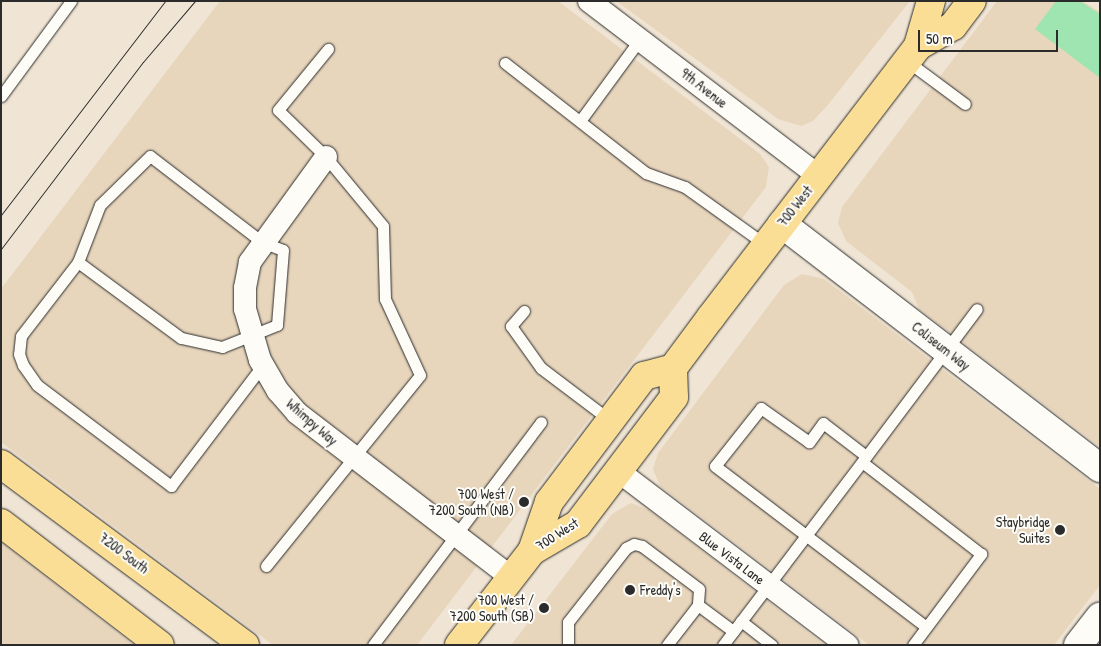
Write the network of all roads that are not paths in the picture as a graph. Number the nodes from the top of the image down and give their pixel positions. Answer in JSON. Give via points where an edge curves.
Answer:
{"nodes":[{"id":1,"x":71,"y":1,"type":"edge"},
{"id":2,"x":589,"y":1,"type":"edge"},
{"id":3,"x":931,"y":1,"type":"edge"},
{"id":4,"x":972,"y":1,"type":"edge"},
{"id":5,"x":640,"y":39,"type":"junction"},
{"id":6,"x":328,"y":49,"type":"dead end"},
{"id":7,"x":913,"y":53,"type":"junction"},
{"id":8,"x":505,"y":63,"type":"dead end"},
{"id":9,"x":1,"y":96,"type":"edge"},
{"id":10,"x":965,"y":104,"type":"dead end"},
{"id":11,"x":580,"y":121,"type":"junction"},
{"id":12,"x":326,"y":156,"type":"junction"},
{"id":13,"x":819,"y":176,"type":"junction"},
{"id":14,"x":782,"y":224,"type":"junction"},
{"id":15,"x":262,"y":242,"type":"junction"},
{"id":16,"x":766,"y":245,"type":"junction"},
{"id":17,"x":78,"y":262,"type":"junction"},
{"id":18,"x":977,"y":309,"type":"dead end"},
{"id":19,"x":524,"y":312,"type":"dead end"},
{"id":20,"x":252,"y":335,"type":"junction"},
{"id":21,"x":946,"y":350,"type":"junction"},
{"id":22,"x":263,"y":365,"type":"junction"},
{"id":23,"x":673,"y":368,"type":"junction"},
{"id":24,"x":611,"y":421,"type":"junction"},
{"id":25,"x":541,"y":422,"type":"dead end"},
{"id":26,"x":353,"y":457,"type":"junction"},
{"id":27,"x":864,"y":459,"type":"junction"},
{"id":28,"x":1,"y":464,"type":"edge"},
{"id":29,"x":1100,"y":468,"type":"edge"},
{"id":30,"x":618,"y":471,"type":"junction"},
{"id":31,"x":1,"y":522,"type":"edge"},
{"id":32,"x":458,"y":535,"type":"junction"},
{"id":33,"x":806,"y":536,"type":"junction"},
{"id":34,"x":532,"y":550,"type":"junction"},
{"id":35,"x":266,"y":566,"type":"dead end"},
{"id":36,"x":512,"y":577,"type":"junction"},
{"id":37,"x":768,"y":585,"type":"junction"},
{"id":38,"x":698,"y":605,"type":"junction"},
{"id":39,"x":1100,"y":617,"type":"edge"},
{"id":40,"x":741,"y":621,"type":"junction"},
{"id":41,"x":926,"y":627,"type":"junction"},
{"id":42,"x":733,"y":631,"type":"junction"},
{"id":43,"x":1079,"y":644,"type":"edge"},
{"id":44,"x":160,"y":645,"type":"edge"},
{"id":45,"x":245,"y":645,"type":"edge"},
{"id":46,"x":374,"y":645,"type":"edge"},
{"id":47,"x":459,"y":645,"type":"edge"},
{"id":48,"x":568,"y":645,"type":"edge"},
{"id":49,"x":667,"y":645,"type":"edge"},
{"id":50,"x":723,"y":645,"type":"edge"},
{"id":51,"x":772,"y":645,"type":"edge"},
{"id":52,"x":847,"y":645,"type":"edge"},
{"id":53,"x":913,"y":645,"type":"edge"}],
"edges":[{"from":1,"to":9,"type":"lane"},
{"from":2,"to":5,"type":"street","name":"9th Avenue"},
{"from":3,"to":7,"type":"main road","name":"700 West"},
{"from":4,"to":7,"type":"main road","name":"700 West","via":[[953,26]]},
{"from":5,"to":11,"type":"lane"},
{"from":5,"to":13,"type":"street","name":"9th Avenue"},
{"from":6,"to":12,"type":"lane","via":[[278,110]]},
{"from":7,"to":10,"type":"lane"},
{"from":7,"to":13,"type":"main road","name":"700 West"},
{"from":8,"to":11,"type":"lane"},
{"from":11,"to":16,"type":"lane","via":[[646,173],[685,187]]},
{"from":12,"to":15,"type":"street","name":"Whimpy Way"},
{"from":12,"to":26,"type":"lane","via":[[383,226],[385,299],[420,374]]},
{"from":13,"to":14,"type":"main road","name":"700 West"},
{"from":14,"to":16,"type":"main road","name":"700 West"},
{"from":14,"to":21,"type":"street","name":"Coliseum Way"},
{"from":15,"to":17,"type":"lane","via":[[150,156],[100,205],[89,226]]},
{"from":15,"to":20,"type":"street","name":"Whimpy Way","via":[[250,262],[244,288],[245,309]]},
{"from":15,"to":20,"type":"lane","via":[[283,250],[277,326]]},
{"from":16,"to":23,"type":"main road","name":"700 West"},
{"from":17,"to":20,"type":"lane","via":[[181,338],[222,348]]},
{"from":17,"to":22,"type":"lane","via":[[21,336],[19,354],[22,366],[37,385],[170,486]]},
{"from":18,"to":21,"type":"lane"},
{"from":19,"to":24,"type":"lane","via":[[511,326],[541,368]]},
{"from":20,"to":22,"type":"street","name":"Whimpy Way"},
{"from":21,"to":27,"type":"lane"},
{"from":21,"to":29,"type":"street","name":"Coliseum Way"},
{"from":22,"to":26,"type":"street","name":"Whimpy Way","via":[[278,391],[297,413]]},
{"from":23,"to":24,"type":"main road","name":"700 West","via":[[644,376]]},
{"from":23,"to":30,"type":"main road","name":"700 West","via":[[674,397]]},
{"from":24,"to":34,"type":"main road","name":"700 West","via":[[549,502]]},
{"from":25,"to":32,"type":"lane"},
{"from":26,"to":32,"type":"street","name":"Whimpy Way"},
{"from":26,"to":35,"type":"lane"},
{"from":27,"to":33,"type":"lane"},
{"from":27,"to":33,"type":"lane","via":[[823,423],[809,442],[761,408],[715,466]]},
{"from":27,"to":41,"type":"lane","via":[[981,554]]},
{"from":28,"to":45,"type":"main road","name":"7200 South"},
{"from":30,"to":34,"type":"main road","name":"700 West","via":[[578,524]]},
{"from":30,"to":37,"type":"street","name":"Blue Vista Lane"},
{"from":31,"to":44,"type":"main road"},
{"from":32,"to":36,"type":"street","name":"Whimpy Way"},
{"from":32,"to":46,"type":"lane"},
{"from":33,"to":37,"type":"lane"},
{"from":33,"to":41,"type":"lane"},
{"from":34,"to":36,"type":"main road","name":"700 West"},
{"from":36,"to":47,"type":"main road","name":"700 West"},
{"from":37,"to":40,"type":"lane"},
{"from":37,"to":52,"type":"street","name":"Blue Vista Lane"},
{"from":38,"to":42,"type":"lane"},
{"from":38,"to":48,"type":"lane","via":[[699,589],[642,546],[634,544],[626,548],[568,622]]},
{"from":38,"to":49,"type":"lane"},
{"from":39,"to":43,"type":"street"},
{"from":40,"to":42,"type":"lane"},
{"from":40,"to":51,"type":"lane"},
{"from":41,"to":53,"type":"lane"},
{"from":42,"to":50,"type":"lane"}]}
